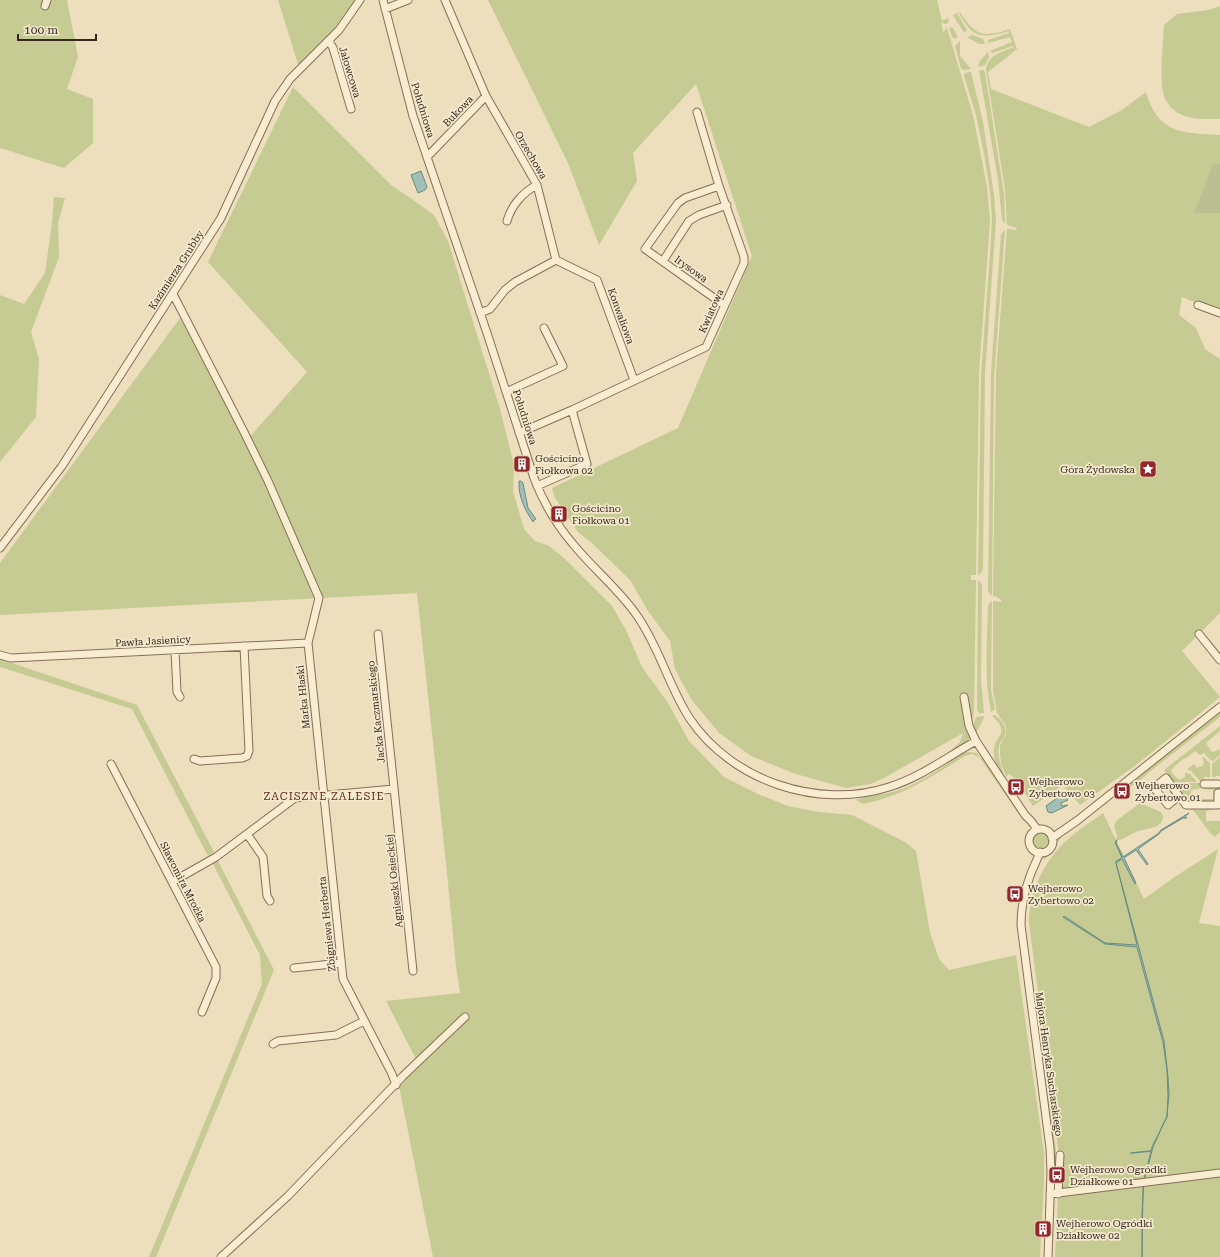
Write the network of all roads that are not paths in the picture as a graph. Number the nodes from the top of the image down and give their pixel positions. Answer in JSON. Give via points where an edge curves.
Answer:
{"nodes":[{"id":1,"x":360,"y":0,"type":"edge"},
{"id":2,"x":383,"y":0,"type":"edge"},
{"id":3,"x":408,"y":0,"type":"edge"},
{"id":4,"x":445,"y":0,"type":"edge"},
{"id":5,"x":385,"y":9,"type":"junction"},
{"id":6,"x":329,"y":41,"type":"junction"},
{"id":7,"x":486,"y":96,"type":"junction"},
{"id":8,"x":351,"y":109,"type":"dead end"},
{"id":9,"x":697,"y":112,"type":"dead end"},
{"id":10,"x":427,"y":157,"type":"junction"},
{"id":11,"x":537,"y":186,"type":"junction"},
{"id":12,"x":719,"y":186,"type":"junction"},
{"id":13,"x":726,"y":205,"type":"junction"},
{"id":14,"x":507,"y":221,"type":"dead end"},
{"id":15,"x":556,"y":260,"type":"junction"},
{"id":16,"x":663,"y":261,"type":"junction"},
{"id":17,"x":173,"y":294,"type":"junction"},
{"id":18,"x":724,"y":305,"type":"junction"},
{"id":19,"x":1198,"y":305,"type":"dead end"},
{"id":20,"x":480,"y":313,"type":"junction"},
{"id":21,"x":1220,"y":313,"type":"edge"},
{"id":22,"x":544,"y":328,"type":"dead end"},
{"id":23,"x":634,"y":380,"type":"junction"},
{"id":24,"x":506,"y":392,"type":"junction"},
{"id":25,"x":572,"y":410,"type":"junction"},
{"id":26,"x":519,"y":433,"type":"junction"},
{"id":27,"x":537,"y":486,"type":"junction"},
{"id":28,"x":0,"y":548,"type":"edge"},
{"id":29,"x":378,"y":634,"type":"dead end"},
{"id":30,"x":1199,"y":634,"type":"dead end"},
{"id":31,"x":308,"y":643,"type":"junction"},
{"id":32,"x":244,"y":646,"type":"junction"},
{"id":33,"x":175,"y":650,"type":"junction"},
{"id":34,"x":0,"y":654,"type":"edge"},
{"id":35,"x":1220,"y":660,"type":"edge"},
{"id":36,"x":180,"y":697,"type":"dead end"},
{"id":37,"x":964,"y":697,"type":"dead end"},
{"id":38,"x":1220,"y":707,"type":"edge"},
{"id":39,"x":976,"y":741,"type":"junction"},
{"id":40,"x":194,"y":758,"type":"dead end"},
{"id":41,"x":111,"y":764,"type":"dead end"},
{"id":42,"x":1219,"y":782,"type":"edge"},
{"id":43,"x":1204,"y":784,"type":"dead end"},
{"id":44,"x":394,"y":789,"type":"junction"},
{"id":45,"x":1219,"y":793,"type":"edge"},
{"id":46,"x":324,"y":796,"type":"junction"},
{"id":47,"x":1179,"y":796,"type":"dead end"},
{"id":48,"x":1219,"y":805,"type":"edge"},
{"id":49,"x":1035,"y":831,"type":"junction"},
{"id":50,"x":246,"y":834,"type":"junction"},
{"id":51,"x":1051,"y":835,"type":"junction"},
{"id":52,"x":1037,"y":851,"type":"junction"},
{"id":53,"x":172,"y":882,"type":"junction"},
{"id":54,"x":270,"y":901,"type":"dead end"},
{"id":55,"x":341,"y":963,"type":"junction"},
{"id":56,"x":294,"y":968,"type":"dead end"},
{"id":57,"x":413,"y":971,"type":"dead end"},
{"id":58,"x":202,"y":1012,"type":"dead end"},
{"id":59,"x":465,"y":1017,"type":"dead end"},
{"id":60,"x":364,"y":1021,"type":"junction"},
{"id":61,"x":273,"y":1044,"type":"dead end"},
{"id":62,"x":396,"y":1086,"type":"junction"},
{"id":63,"x":1060,"y":1155,"type":"dead end"},
{"id":64,"x":1220,"y":1173,"type":"edge"},
{"id":65,"x":1056,"y":1194,"type":"junction"},
{"id":66,"x":221,"y":1257,"type":"edge"},
{"id":67,"x":1048,"y":1257,"type":"edge"}],
"edges":[{"from":1,"to":6,"type":"street","name":"Kazimierza Grubby"},
{"from":2,"to":5,"type":"street","name":"Południowa"},
{"from":3,"to":5,"type":"street"},
{"from":4,"to":7,"type":"street","name":"Orzechowa"},
{"from":5,"to":10,"type":"street","name":"Południowa","via":[[413,116]]},
{"from":6,"to":8,"type":"street","name":"Jałowcowa"},
{"from":6,"to":17,"type":"street","name":"Kazimierza Grubby","via":[[280,92],[221,218]]},
{"from":7,"to":10,"type":"street","name":"Bukowa"},
{"from":7,"to":11,"type":"street","name":"Orzechowa"},
{"from":9,"to":12,"type":"street","name":"Kwiatowa"},
{"from":10,"to":20,"type":"street","name":"Południowa"},
{"from":11,"to":14,"type":"street","via":[[514,204]]},
{"from":11,"to":15,"type":"street","name":"Orzechowa"},
{"from":12,"to":13,"type":"street","name":"Kwiatowa"},
{"from":12,"to":16,"type":"street","name":"Irysowa","via":[[678,203],[645,249]]},
{"from":13,"to":16,"type":"street","via":[[689,221]]},
{"from":13,"to":18,"type":"street","name":"Kwiatowa","via":[[744,256],[744,263]]},
{"from":15,"to":20,"type":"street","via":[[514,282],[490,310]]},
{"from":15,"to":23,"type":"street","name":"Konwaliowa","via":[[597,280]]},
{"from":16,"to":18,"type":"street","name":"Irysowa"},
{"from":17,"to":28,"type":"street","name":"Kazimierza Grubby","via":[[62,466]]},
{"from":17,"to":31,"type":"street","name":"Marka Hłaski","via":[[268,481],[319,598]]},
{"from":18,"to":23,"type":"street","name":"Kwiatowa","via":[[706,346]]},
{"from":19,"to":21,"type":"street"},
{"from":20,"to":24,"type":"street","name":"Południowa"},
{"from":22,"to":24,"type":"street","via":[[563,366]]},
{"from":23,"to":25,"type":"street","name":"Kwiatowa"},
{"from":24,"to":26,"type":"street","name":"Południowa"},
{"from":25,"to":26,"type":"street","name":"Kwiatowa"},
{"from":25,"to":27,"type":"street","via":[[587,464]]},
{"from":26,"to":27,"type":"street","name":"Południowa"},
{"from":27,"to":39,"type":"street","name":"Południowa","via":[[566,536],[622,595],[639,619],[684,708],[698,729],[729,759],[752,774],[795,790],[818,794],[851,794],[888,787],[918,776]]},
{"from":29,"to":44,"type":"street","name":"Jacka Kaczmarskiego"},
{"from":30,"to":35,"type":"street"},
{"from":31,"to":32,"type":"street","name":"Pawła Jasienicy"},
{"from":31,"to":46,"type":"street","name":"Marka Hłaski"},
{"from":32,"to":33,"type":"street","name":"Pawła Jasienicy"},
{"from":32,"to":40,"type":"street","via":[[249,751],[247,756],[200,761]]},
{"from":33,"to":34,"type":"street","name":"Pawła Jasienicy","via":[[11,658]]},
{"from":33,"to":36,"type":"street","via":[[177,692]]},
{"from":37,"to":39,"type":"street","via":[[967,718]]},
{"from":38,"to":51,"type":"street","via":[[1095,806]]},
{"from":39,"to":49,"type":"street","via":[[1025,815],[1027,824]]},
{"from":41,"to":53,"type":"street","name":"Sławomira Mrożka"},
{"from":42,"to":43,"type":"street"},
{"from":42,"to":45,"type":"street"},
{"from":44,"to":46,"type":"street"},
{"from":44,"to":57,"type":"street","name":"Agnieszki Osieckiej"},
{"from":45,"to":48,"type":"street"},
{"from":46,"to":50,"type":"street","via":[[295,798]]},
{"from":46,"to":55,"type":"street","name":"Zbigniewa Herberta"},
{"from":47,"to":48,"type":"street","via":[[1186,805]]},
{"from":49,"to":51,"type":"street","via":[[1044,829]]},
{"from":49,"to":52,"type":"street","via":[[1029,842]]},
{"from":50,"to":53,"type":"street","via":[[216,857]]},
{"from":50,"to":54,"type":"street","via":[[263,857]]},
{"from":51,"to":52,"type":"street","via":[[1050,848],[1044,852]]},
{"from":52,"to":65,"type":"street","name":"Majora Henryka Sucharskiego","via":[[1021,913],[1021,937]]},
{"from":53,"to":58,"type":"street","name":"Sławomira Mrożka","via":[[216,967],[216,978]]},
{"from":55,"to":56,"type":"street"},
{"from":55,"to":60,"type":"street","name":"Zbigniewa Herberta","via":[[343,979]]},
{"from":59,"to":62,"type":"street","via":[[403,1076]]},
{"from":60,"to":61,"type":"street","via":[[336,1035],[278,1041]]},
{"from":60,"to":62,"type":"street","name":"Zbigniewa Herberta"},
{"from":62,"to":66,"type":"street","via":[[288,1196]]},
{"from":63,"to":65,"type":"street"},
{"from":64,"to":65,"type":"street"},
{"from":65,"to":67,"type":"street","name":"Majora Henryka Sucharskiego"}]}
